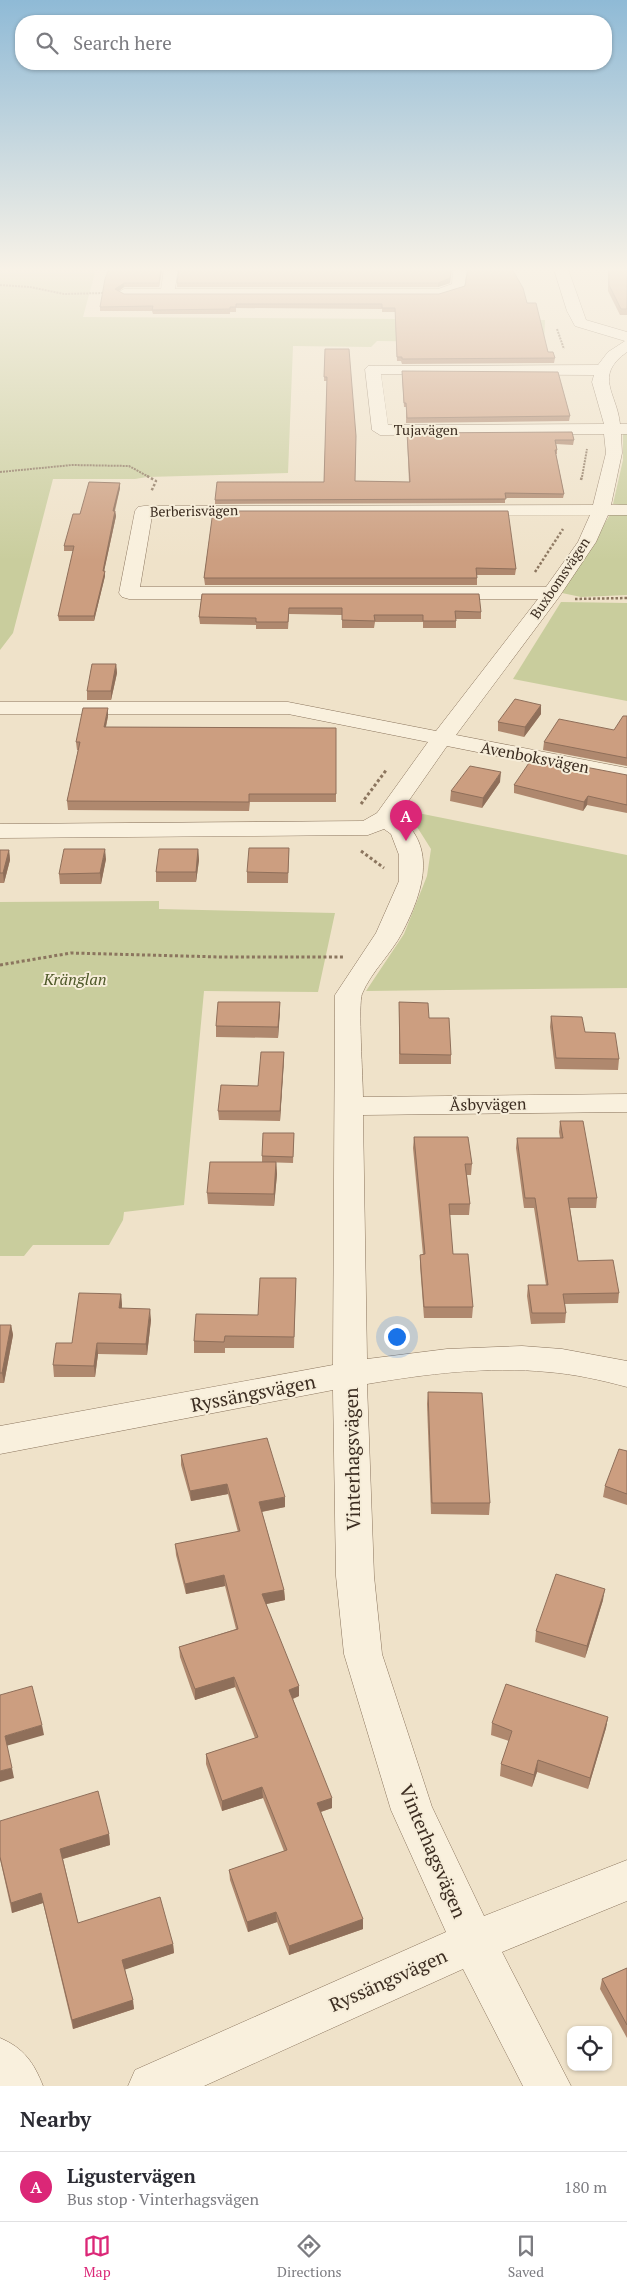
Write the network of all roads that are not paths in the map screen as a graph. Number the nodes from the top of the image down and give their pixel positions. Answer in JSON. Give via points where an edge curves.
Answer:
{"nodes":[{"id":1,"x":605,"y":366,"type":"edge"},
{"id":2,"x":602,"y":370,"type":"junction"},
{"id":3,"x":620,"y":429,"type":"edge"},
{"id":4,"x":601,"y":510,"type":"junction"},
{"id":5,"x":627,"y":510,"type":"edge"},
{"id":6,"x":552,"y":593,"type":"junction"},
{"id":7,"x":0,"y":708,"type":"edge"},
{"id":8,"x":442,"y":738,"type":"junction"},
{"id":9,"x":627,"y":775,"type":"edge"},
{"id":10,"x":385,"y":818,"type":"junction"},
{"id":11,"x":0,"y":831,"type":"edge"},
{"id":12,"x":627,"y":1103,"type":"edge"},
{"id":13,"x":349,"y":1106,"type":"junction"},
{"id":14,"x":350,"y":1373,"type":"junction"},
{"id":15,"x":627,"y":1374,"type":"edge"},
{"id":16,"x":0,"y":1440,"type":"edge"},
{"id":17,"x":627,"y":1880,"type":"edge"},
{"id":18,"x":474,"y":1942,"type":"junction"},
{"id":19,"x":0,"y":2061,"type":"edge"},
{"id":20,"x":20,"y":2086,"type":"edge"},
{"id":21,"x":150,"y":2086,"type":"edge"},
{"id":22,"x":548,"y":2086,"type":"edge"}],
"edges":[{"from":1,"to":2,"type":"street"},
{"from":2,"to":3,"type":"street","name":"Buxbomsvägen","via":[[600,382]]},
{"from":2,"to":3,"type":"street","name":"Tujavägen","via":[[373,369],[380,430]]},
{"from":3,"to":4,"type":"street","name":"Buxbomsvägen"},
{"from":4,"to":5,"type":"street","name":"Berberisvägen"},
{"from":4,"to":6,"type":"street","name":"Buxbomsvägen","via":[[587,542]]},
{"from":4,"to":6,"type":"street","name":"Berberisvägen","via":[[144,511],[129,593]]},
{"from":6,"to":8,"type":"street","name":"Buxbomsvägen"},
{"from":7,"to":8,"type":"street","name":"Avenboksvägen","via":[[288,708]]},
{"from":8,"to":9,"type":"street","name":"Avenboksvägen"},
{"from":8,"to":10,"type":"street","name":"Buxbomsvägen"},
{"from":10,"to":11,"type":"street","via":[[368,828]]},
{"from":10,"to":13,"type":"street","name":"Vinterhagsvägen","via":[[402,831],[411,855],[411,881],[389,933],[348,995]]},
{"from":12,"to":13,"type":"street","name":"Åsbyvägen"},
{"from":13,"to":14,"type":"street","name":"Vinterhagsvägen"},
{"from":14,"to":15,"type":"street","name":"Ryssängsvägen","via":[[474,1359],[524,1358],[579,1363]]},
{"from":14,"to":16,"type":"street","name":"Ryssängsvägen"},
{"from":14,"to":18,"type":"street","name":"Vinterhagsvägen","via":[[355,1576],[363,1654],[412,1810]]},
{"from":17,"to":18,"type":"street","name":"Ryssängsvägen"},
{"from":18,"to":21,"type":"street","name":"Ryssängsvägen"},
{"from":18,"to":22,"type":"street","name":"Vinterhagsvägen"},
{"from":19,"to":20,"type":"street"}]}
